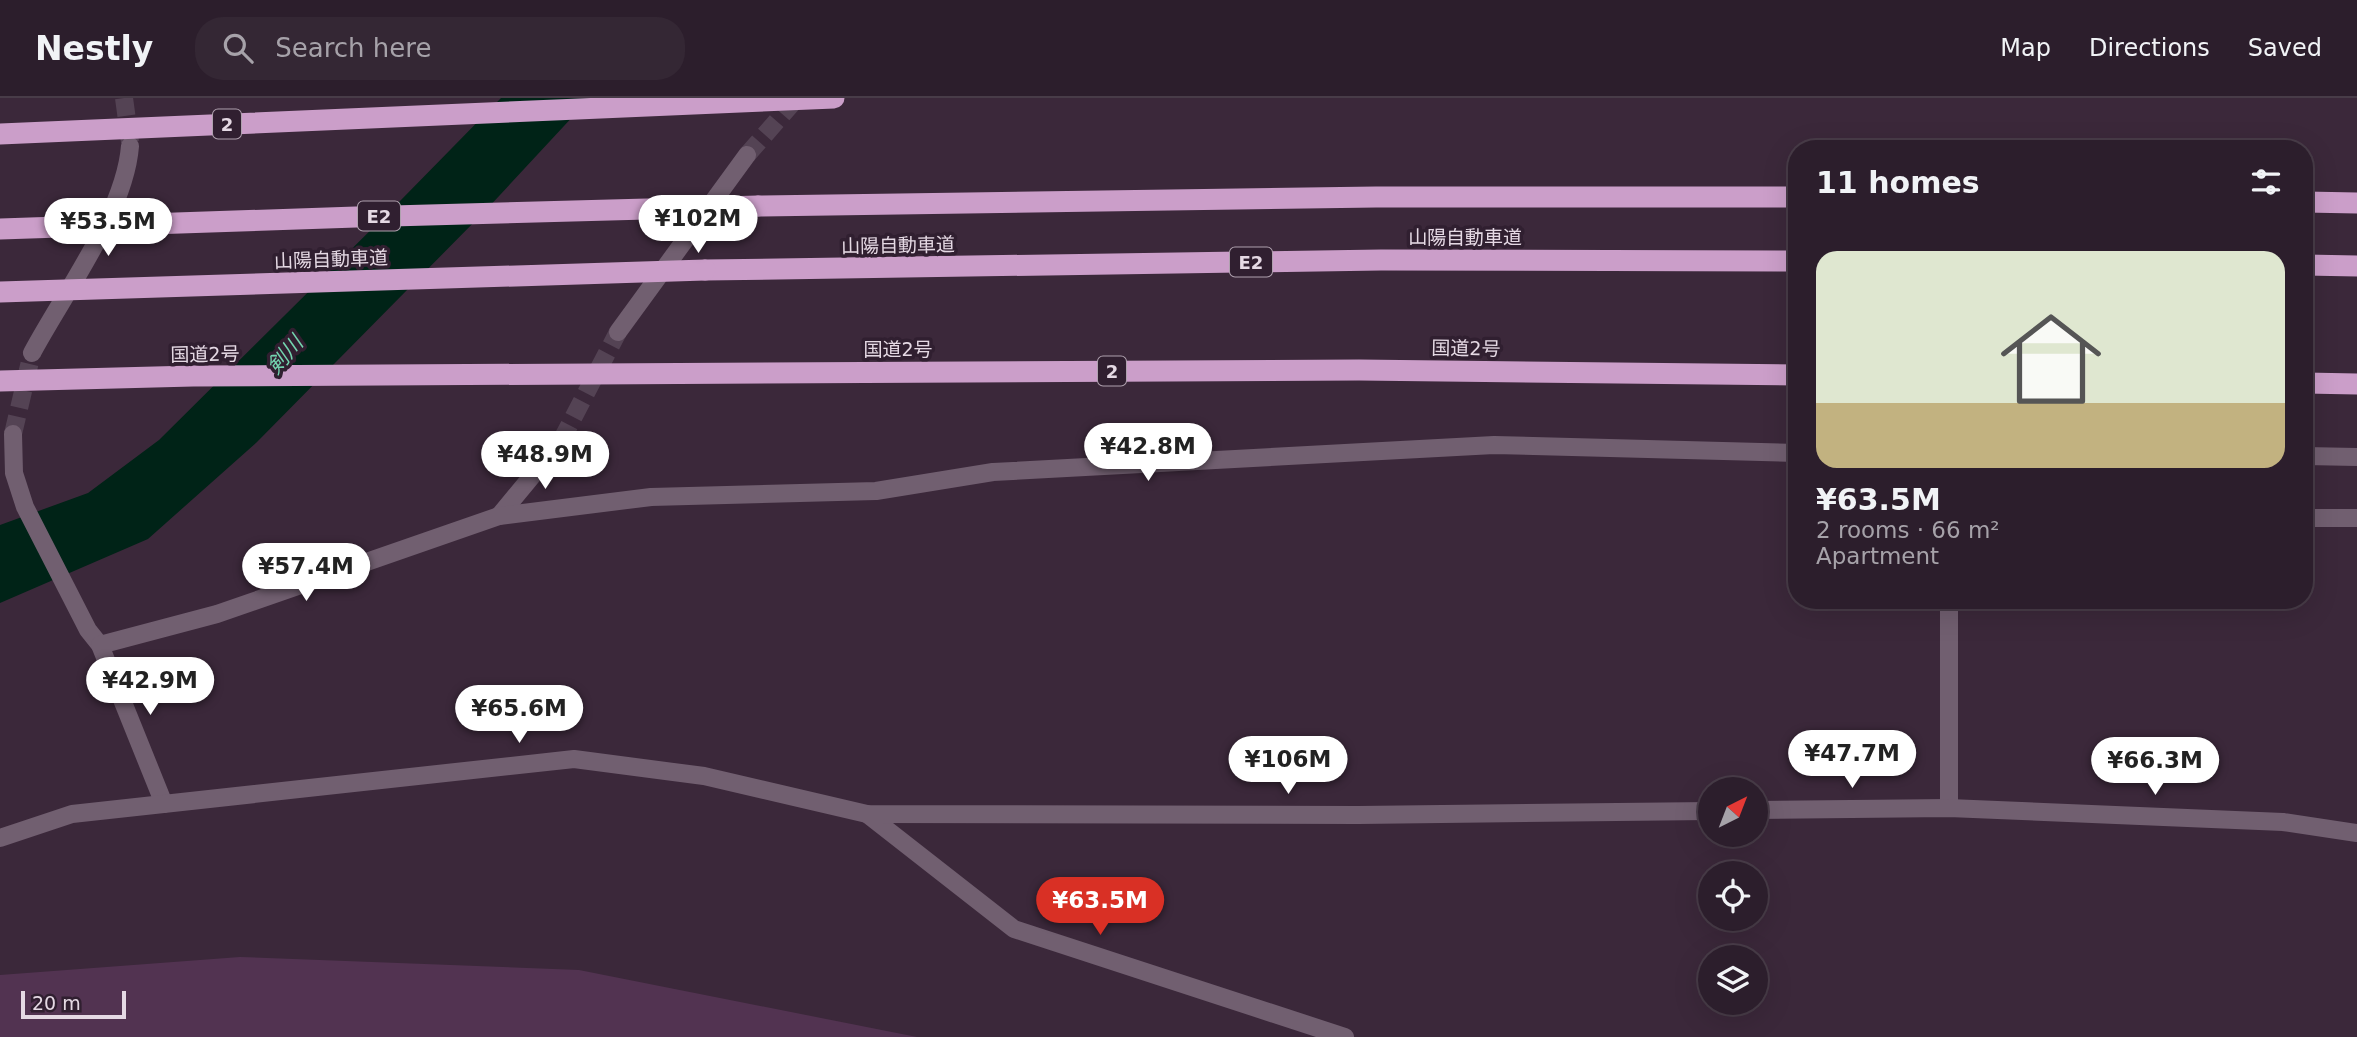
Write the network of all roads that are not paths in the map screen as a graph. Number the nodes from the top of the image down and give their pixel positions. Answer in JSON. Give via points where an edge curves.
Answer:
{"nodes":[{"id":1,"x":834,"y":98,"type":"edge"},
{"id":2,"x":0,"y":134,"type":"edge"},
{"id":3,"x":130,"y":146,"type":"tunnel mouth"},
{"id":4,"x":747,"y":155,"type":"tunnel mouth"},
{"id":5,"x":1788,"y":197,"type":"edge"},
{"id":6,"x":2313,"y":202,"type":"edge"},
{"id":7,"x":2357,"y":203,"type":"edge"},
{"id":8,"x":0,"y":229,"type":"edge"},
{"id":9,"x":1788,"y":261,"type":"edge"},
{"id":10,"x":2313,"y":265,"type":"edge"},
{"id":11,"x":2357,"y":266,"type":"edge"},
{"id":12,"x":0,"y":292,"type":"edge"},
{"id":13,"x":618,"y":332,"type":"tunnel mouth"},
{"id":14,"x":32,"y":353,"type":"tunnel mouth"},
{"id":15,"x":1788,"y":375,"type":"edge"},
{"id":16,"x":0,"y":381,"type":"edge"},
{"id":17,"x":2313,"y":383,"type":"edge"},
{"id":18,"x":2357,"y":384,"type":"edge"},
{"id":19,"x":13,"y":434,"type":"tunnel mouth"},
{"id":20,"x":561,"y":441,"type":"tunnel mouth"},
{"id":21,"x":1788,"y":453,"type":"edge"},
{"id":22,"x":2313,"y":456,"type":"edge"},
{"id":23,"x":2357,"y":457,"type":"edge"},
{"id":24,"x":499,"y":516,"type":"junction"},
{"id":25,"x":2313,"y":518,"type":"edge"},
{"id":26,"x":2357,"y":518,"type":"edge"},
{"id":27,"x":1950,"y":609,"type":"edge"},
{"id":28,"x":100,"y":645,"type":"junction"},
{"id":29,"x":164,"y":804,"type":"junction"},
{"id":30,"x":1949,"y":808,"type":"junction"},
{"id":31,"x":1768,"y":810,"type":"edge"},
{"id":32,"x":1698,"y":811,"type":"edge"},
{"id":33,"x":867,"y":814,"type":"junction"},
{"id":34,"x":2357,"y":833,"type":"edge"},
{"id":35,"x":0,"y":838,"type":"edge"},
{"id":36,"x":1345,"y":1037,"type":"edge"}],
"edges":[{"from":1,"to":2,"type":"highway","number":"2"},
{"from":3,"to":14,"type":"street","via":[[116,202]]},
{"from":4,"to":13,"type":"street"},
{"from":5,"to":8,"type":"highway","name":"山陽自動車道","number":"E2","bridge":true,"via":[[1376,197],[758,206]]},
{"from":6,"to":7,"type":"highway"},
{"from":9,"to":12,"type":"highway","name":"山陽自動車道","number":"E2","bridge":true,"via":[[1381,260],[705,270]]},
{"from":10,"to":11,"type":"highway"},
{"from":15,"to":16,"type":"highway","name":"国道2号","number":"2","via":[[1359,370],[428,374]]},
{"from":17,"to":18,"type":"highway"},
{"from":19,"to":28,"type":"street","via":[[14,473],[25,507]]},
{"from":20,"to":24,"type":"street"},
{"from":21,"to":24,"type":"street","via":[[1494,445],[993,471],[876,491],[651,497]]},
{"from":22,"to":23,"type":"street"},
{"from":24,"to":28,"type":"street","via":[[217,614]]},
{"from":25,"to":26,"type":"street"},
{"from":27,"to":30,"type":"street"},
{"from":28,"to":29,"type":"street"},
{"from":29,"to":33,"type":"street","via":[[574,759],[704,776]]},
{"from":29,"to":35,"type":"street","via":[[72,814]]},
{"from":30,"to":31,"type":"street"},
{"from":30,"to":34,"type":"street","via":[[2283,822]]},
{"from":32,"to":33,"type":"street","via":[[1358,816]]},
{"from":33,"to":36,"type":"street","via":[[1014,929]]}]}
